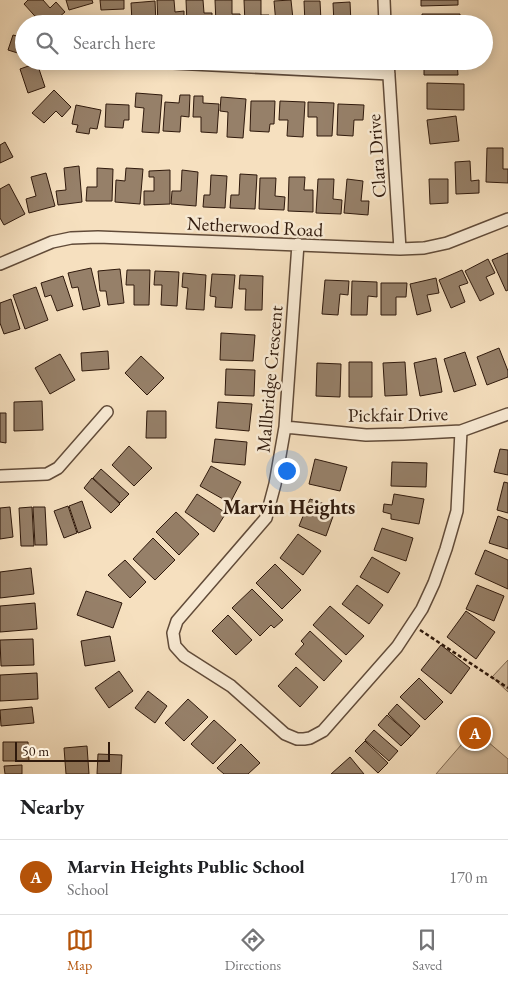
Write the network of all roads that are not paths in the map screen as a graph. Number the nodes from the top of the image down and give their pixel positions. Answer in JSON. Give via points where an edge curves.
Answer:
{"nodes":[{"id":1,"x":384,"y":0,"type":"edge"},
{"id":2,"x":385,"y":15,"type":"edge"},
{"id":3,"x":311,"y":70,"type":"edge"},
{"id":4,"x":389,"y":70,"type":"edge"},
{"id":5,"x":389,"y":74,"type":"junction"},
{"id":6,"x":508,"y":219,"type":"edge"},
{"id":7,"x":298,"y":244,"type":"junction"},
{"id":8,"x":400,"y":250,"type":"junction"},
{"id":9,"x":0,"y":264,"type":"edge"},
{"id":10,"x":106,"y":412,"type":"dead end"},
{"id":11,"x":508,"y":414,"type":"edge"},
{"id":12,"x":285,"y":427,"type":"junction"},
{"id":13,"x":462,"y":431,"type":"junction"},
{"id":14,"x":0,"y":476,"type":"edge"}],
"edges":[{"from":1,"to":2,"type":"street"},
{"from":3,"to":5,"type":"street"},
{"from":4,"to":5,"type":"street","name":"Clara Drive"},
{"from":5,"to":8,"type":"street","name":"Clara Drive"},
{"from":6,"to":8,"type":"street","name":"Netherwood Road","via":[[447,243]]},
{"from":7,"to":8,"type":"street","name":"Netherwood Road"},
{"from":7,"to":9,"type":"street","name":"Netherwood Road","via":[[71,238],[52,242]]},
{"from":7,"to":12,"type":"street","name":"Mallbridge Crescent"},
{"from":10,"to":14,"type":"street","via":[[58,468],[47,474]]},
{"from":11,"to":13,"type":"street","name":"Pickfair Drive"},
{"from":12,"to":13,"type":"street","name":"Pickfair Drive","via":[[366,435]]},
{"from":12,"to":13,"type":"street","name":"Mallbridge Crescent","via":[[266,518],[178,621],[173,633],[175,646],[184,656],[231,686],[284,734],[297,739],[310,738],[323,731],[397,647],[412,625],[434,583],[457,511]]}]}
